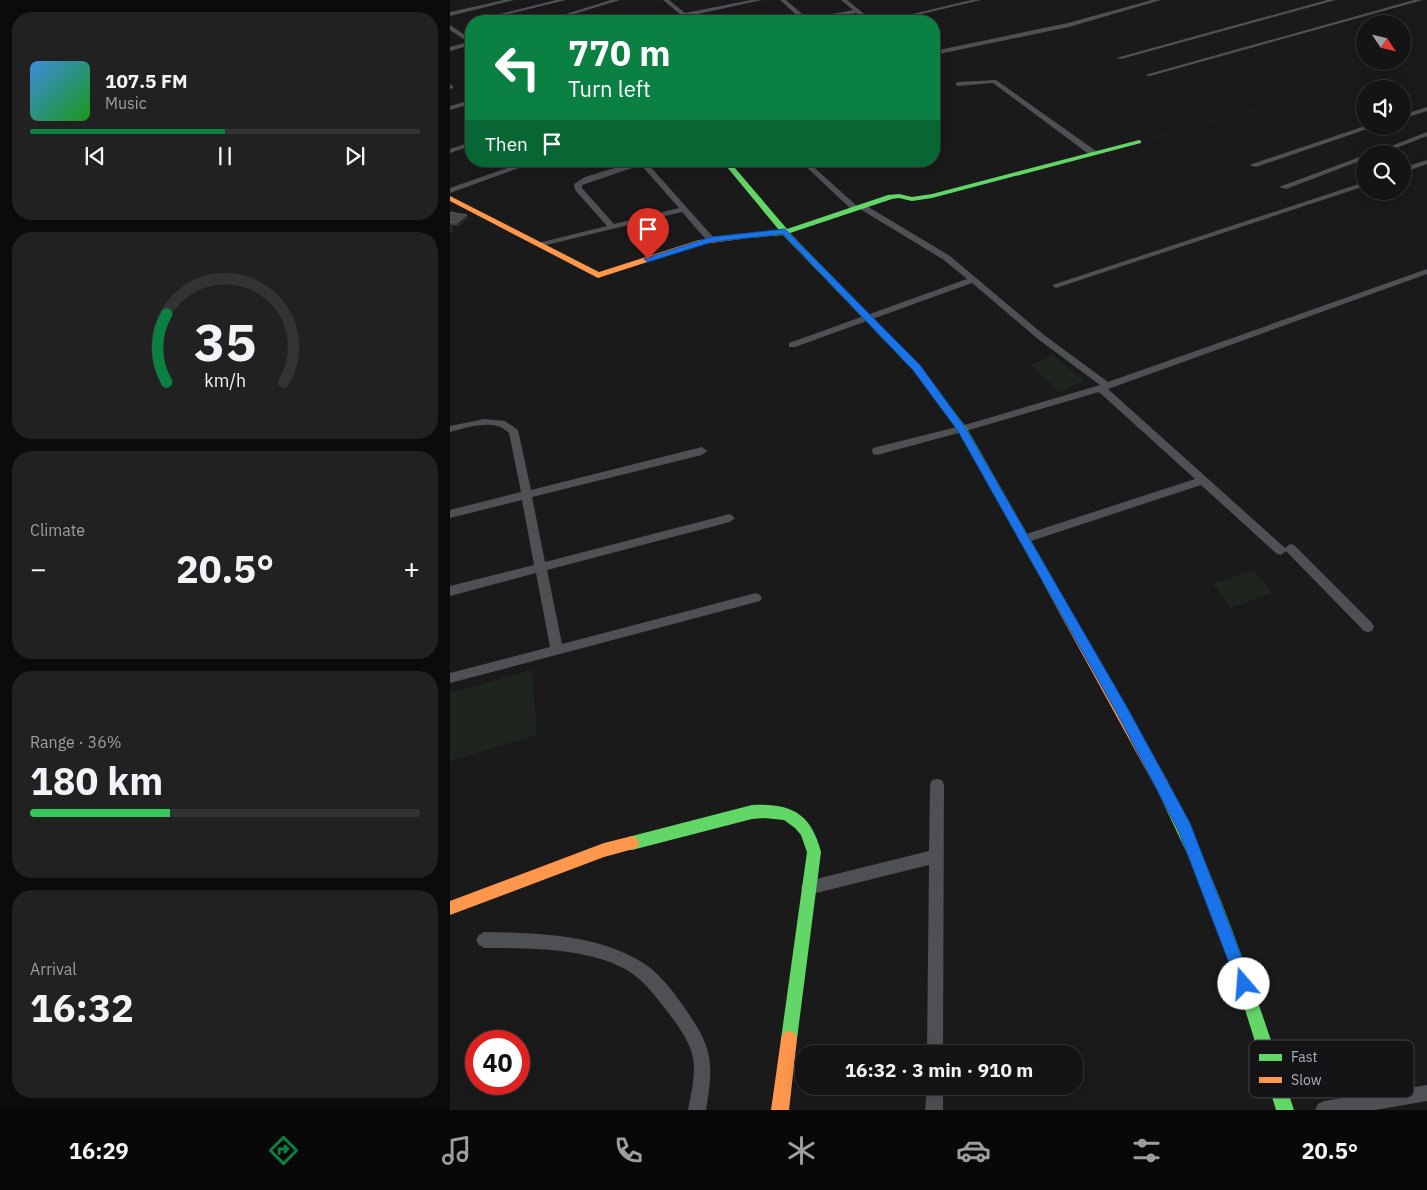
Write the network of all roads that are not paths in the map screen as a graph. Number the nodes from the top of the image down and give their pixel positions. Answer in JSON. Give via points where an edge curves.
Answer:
{"nodes":[{"id":1,"x":511,"y":0,"type":"edge"},
{"id":2,"x":563,"y":0,"type":"edge"},
{"id":3,"x":617,"y":0,"type":"edge"},
{"id":4,"x":666,"y":0,"type":"edge"},
{"id":5,"x":759,"y":0,"type":"edge"},
{"id":6,"x":782,"y":0,"type":"edge"},
{"id":7,"x":844,"y":0,"type":"edge"},
{"id":8,"x":978,"y":0,"type":"edge"},
{"id":9,"x":1158,"y":0,"type":"edge"},
{"id":10,"x":1333,"y":0,"type":"edge"},
{"id":11,"x":1420,"y":0,"type":"edge"},
{"id":12,"x":857,"y":11,"type":"junction"},
{"id":13,"x":450,"y":14,"type":"edge"},
{"id":14,"x":501,"y":15,"type":"edge"},
{"id":15,"x":566,"y":15,"type":"edge"},
{"id":16,"x":685,"y":15,"type":"joint"},
{"id":17,"x":800,"y":15,"type":"edge"},
{"id":18,"x":837,"y":15,"type":"edge"},
{"id":19,"x":862,"y":15,"type":"edge"},
{"id":20,"x":912,"y":15,"type":"edge"},
{"id":21,"x":465,"y":44,"type":"edge"},
{"id":22,"x":450,"y":49,"type":"edge"},
{"id":23,"x":940,"y":52,"type":"edge"},
{"id":24,"x":1119,"y":58,"type":"dead end"},
{"id":25,"x":1148,"y":75,"type":"dead end"},
{"id":26,"x":958,"y":84,"type":"dead end"},
{"id":27,"x":465,"y":104,"type":"edge"},
{"id":28,"x":450,"y":108,"type":"edge"},
{"id":29,"x":1427,"y":109,"type":"edge"},
{"id":30,"x":1411,"y":114,"type":"edge"},
{"id":31,"x":1356,"y":132,"type":"edge"},
{"id":32,"x":1427,"y":134,"type":"edge"},
{"id":33,"x":1138,"y":142,"type":"dead end"},
{"id":34,"x":1398,"y":145,"type":"edge"},
{"id":35,"x":465,"y":146,"type":"edge"},
{"id":36,"x":450,"y":151,"type":"edge"},
{"id":37,"x":1093,"y":153,"type":"junction"},
{"id":38,"x":1356,"y":160,"type":"edge"},
{"id":39,"x":1427,"y":162,"type":"edge"},
{"id":40,"x":1253,"y":166,"type":"dead end"},
{"id":41,"x":518,"y":167,"type":"edge"},
{"id":42,"x":628,"y":167,"type":"edge"},
{"id":43,"x":648,"y":167,"type":"edge"},
{"id":44,"x":730,"y":167,"type":"edge"},
{"id":45,"x":810,"y":167,"type":"edge"},
{"id":46,"x":1411,"y":168,"type":"edge"},
{"id":47,"x":1283,"y":187,"type":"dead end"},
{"id":48,"x":1356,"y":187,"type":"edge"},
{"id":49,"x":450,"y":191,"type":"edge"},
{"id":50,"x":450,"y":198,"type":"edge"},
{"id":51,"x":859,"y":208,"type":"junction"},
{"id":52,"x":684,"y":209,"type":"junction"},
{"id":53,"x":612,"y":227,"type":"junction"},
{"id":54,"x":785,"y":232,"type":"junction"},
{"id":55,"x":711,"y":240,"type":"junction"},
{"id":56,"x":540,"y":245,"type":"junction"},
{"id":57,"x":1427,"y":270,"type":"edge"},
{"id":58,"x":973,"y":280,"type":"junction"},
{"id":59,"x":1056,"y":285,"type":"dead end"},
{"id":60,"x":868,"y":318,"type":"junction"},
{"id":61,"x":792,"y":345,"type":"dead end"},
{"id":62,"x":1103,"y":386,"type":"junction"},
{"id":63,"x":450,"y":429,"type":"edge"},
{"id":64,"x":962,"y":429,"type":"junction"},
{"id":65,"x":702,"y":451,"type":"dead end"},
{"id":66,"x":877,"y":452,"type":"dead end"},
{"id":67,"x":1203,"y":480,"type":"junction"},
{"id":68,"x":526,"y":496,"type":"junction"},
{"id":69,"x":450,"y":514,"type":"edge"},
{"id":70,"x":730,"y":518,"type":"dead end"},
{"id":71,"x":1024,"y":539,"type":"junction"},
{"id":72,"x":541,"y":567,"type":"junction"},
{"id":73,"x":450,"y":591,"type":"edge"},
{"id":74,"x":756,"y":598,"type":"dead end"},
{"id":75,"x":1368,"y":627,"type":"dead end"},
{"id":76,"x":557,"y":651,"type":"junction"},
{"id":77,"x":450,"y":678,"type":"edge"},
{"id":78,"x":938,"y":785,"type":"dead end"},
{"id":79,"x":937,"y":856,"type":"junction"},
{"id":80,"x":808,"y":888,"type":"junction"},
{"id":81,"x":450,"y":908,"type":"edge"},
{"id":82,"x":484,"y":940,"type":"dead end"},
{"id":83,"x":1262,"y":1040,"type":"edge"},
{"id":84,"x":935,"y":1045,"type":"edge"},
{"id":85,"x":1427,"y":1093,"type":"edge"},
{"id":86,"x":935,"y":1095,"type":"edge"},
{"id":87,"x":1414,"y":1095,"type":"edge"},
{"id":88,"x":1280,"y":1098,"type":"edge"},
{"id":89,"x":1397,"y":1098,"type":"edge"},
{"id":90,"x":697,"y":1110,"type":"edge"},
{"id":91,"x":780,"y":1110,"type":"edge"},
{"id":92,"x":934,"y":1110,"type":"edge"},
{"id":93,"x":1284,"y":1110,"type":"edge"},
{"id":94,"x":1324,"y":1110,"type":"edge"}],
"edges":[{"from":1,"to":13,"type":"street"},
{"from":2,"to":14,"type":"street"},
{"from":3,"to":15,"type":"street"},
{"from":4,"to":16,"type":"street"},
{"from":5,"to":16,"type":"street"},
{"from":6,"to":17,"type":"street"},
{"from":7,"to":12,"type":"street"},
{"from":8,"to":20,"type":"street"},
{"from":9,"to":23,"type":"street","via":[[1069,25]]},
{"from":10,"to":24,"type":"street"},
{"from":11,"to":25,"type":"street"},
{"from":12,"to":18,"type":"street"},
{"from":12,"to":19,"type":"street"},
{"from":21,"to":22,"type":"street"},
{"from":26,"to":37,"type":"street","via":[[994,81]]},
{"from":27,"to":28,"type":"street"},
{"from":29,"to":30,"type":"street"},
{"from":31,"to":40,"type":"street"},
{"from":32,"to":34,"type":"street"},
{"from":33,"to":37,"type":"street"},
{"from":35,"to":36,"type":"street"},
{"from":37,"to":51,"type":"street","via":[[932,196],[912,199],[891,197]]},
{"from":38,"to":47,"type":"street"},
{"from":39,"to":46,"type":"street"},
{"from":41,"to":49,"type":"street"},
{"from":42,"to":53,"type":"street","via":[[578,184]]},
{"from":43,"to":52,"type":"street"},
{"from":44,"to":54,"type":"street"},
{"from":45,"to":51,"type":"street"},
{"from":48,"to":59,"type":"street"},
{"from":50,"to":56,"type":"street"},
{"from":51,"to":54,"type":"street"},
{"from":51,"to":58,"type":"street","via":[[946,258]]},
{"from":52,"to":53,"type":"street"},
{"from":52,"to":55,"type":"street"},
{"from":53,"to":56,"type":"street"},
{"from":54,"to":55,"type":"street"},
{"from":54,"to":60,"type":"street"},
{"from":55,"to":56,"type":"street","via":[[598,275]]},
{"from":57,"to":62,"type":"street"},
{"from":58,"to":60,"type":"street"},
{"from":58,"to":62,"type":"street"},
{"from":60,"to":61,"type":"street"},
{"from":60,"to":64,"type":"street","via":[[916,368]]},
{"from":62,"to":64,"type":"street"},
{"from":62,"to":67,"type":"street"},
{"from":63,"to":68,"type":"street","via":[[480,422],[502,424],[512,429]]},
{"from":64,"to":66,"type":"street"},
{"from":64,"to":71,"type":"street"},
{"from":65,"to":68,"type":"street"},
{"from":67,"to":71,"type":"street"},
{"from":67,"to":75,"type":"street","via":[[1286,550]]},
{"from":68,"to":69,"type":"street"},
{"from":68,"to":72,"type":"street"},
{"from":70,"to":72,"type":"street"},
{"from":71,"to":83,"type":"street","via":[[1185,828],[1232,947]]},
{"from":72,"to":73,"type":"street"},
{"from":72,"to":76,"type":"street"},
{"from":74,"to":76,"type":"street"},
{"from":76,"to":77,"type":"street"},
{"from":78,"to":79,"type":"street"},
{"from":79,"to":80,"type":"street"},
{"from":79,"to":84,"type":"street"},
{"from":80,"to":81,"type":"street","via":[[814,852],[808,828],[794,816],[761,811],[604,850]]},
{"from":80,"to":91,"type":"street"},
{"from":82,"to":90,"type":"street","via":[[553,943],[606,955],[634,966],[658,986],[688,1028],[702,1056]]},
{"from":85,"to":87,"type":"street"},
{"from":86,"to":92,"type":"street"},
{"from":88,"to":93,"type":"street"},
{"from":89,"to":94,"type":"street"}]}
